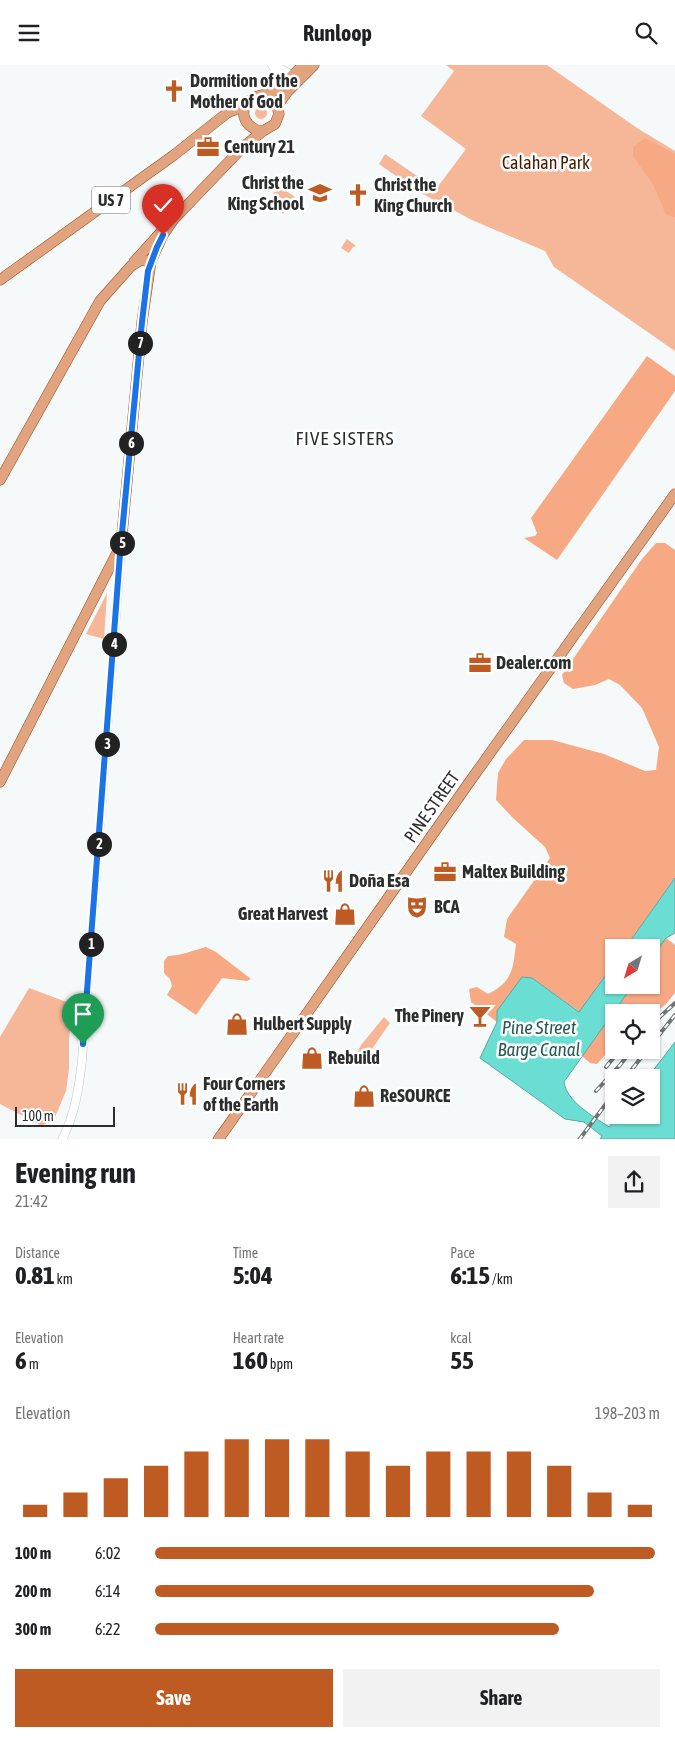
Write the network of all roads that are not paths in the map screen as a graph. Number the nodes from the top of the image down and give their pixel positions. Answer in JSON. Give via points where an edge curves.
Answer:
{"nodes":[{"id":1,"x":273,"y":65,"type":"edge"},
{"id":2,"x":303,"y":65,"type":"edge"},
{"id":3,"x":314,"y":65,"type":"edge"},
{"id":4,"x":293,"y":79,"type":"junction"},
{"id":5,"x":280,"y":87,"type":"junction"},
{"id":6,"x":264,"y":96,"type":"junction"},
{"id":7,"x":246,"y":105,"type":"junction"},
{"id":8,"x":277,"y":106,"type":"junction"},
{"id":9,"x":221,"y":119,"type":"junction"},
{"id":10,"x":247,"y":123,"type":"junction"},
{"id":11,"x":263,"y":131,"type":"junction"},
{"id":12,"x":243,"y":147,"type":"junction"},
{"id":13,"x":171,"y":223,"type":"junction"},
{"id":14,"x":151,"y":261,"type":"junction"},
{"id":15,"x":131,"y":266,"type":"junction"},
{"id":16,"x":0,"y":280,"type":"edge"},
{"id":17,"x":0,"y":480,"type":"edge"},
{"id":18,"x":675,"y":494,"type":"edge"},
{"id":19,"x":121,"y":545,"type":"junction"},
{"id":20,"x":0,"y":782,"type":"edge"},
{"id":21,"x":62,"y":1139,"type":"edge"},
{"id":22,"x":218,"y":1139,"type":"edge"}],
"edges":[{"from":1,"to":4,"type":"street"},
{"from":1,"to":5,"type":"street"},
{"from":2,"to":4,"type":"main road"},
{"from":3,"to":4,"type":"main road"},
{"from":4,"to":5,"type":"main road"},
{"from":4,"to":8,"type":"main road"},
{"from":5,"to":6,"type":"main road"},
{"from":6,"to":7,"type":"main road","via":[[256,97]]},
{"from":6,"to":8,"type":"main road"},
{"from":7,"to":9,"type":"main road","number":"US 7","via":[[231,110]]},
{"from":7,"to":10,"type":"main road"},
{"from":8,"to":11,"type":"main road","via":[[277,120],[271,128]]},
{"from":9,"to":10,"type":"main road","via":[[233,117]]},
{"from":9,"to":16,"type":"main road","number":"US 7"},
{"from":10,"to":11,"type":"main road","via":[[255,130]]},
{"from":10,"to":12,"type":"main road"},
{"from":11,"to":12,"type":"main road"},
{"from":12,"to":13,"type":"main road"},
{"from":13,"to":14,"type":"main road"},
{"from":13,"to":15,"type":"main road"},
{"from":14,"to":15,"type":"main road","via":[[141,260]]},
{"from":14,"to":19,"type":"main road","via":[[142,322]]},
{"from":15,"to":17,"type":"main road","via":[[94,310]]},
{"from":18,"to":22,"type":"main road","name":"PINE STREET"},
{"from":19,"to":20,"type":"main road"},
{"from":19,"to":21,"type":"street","via":[[82,1060],[76,1102]]}]}
